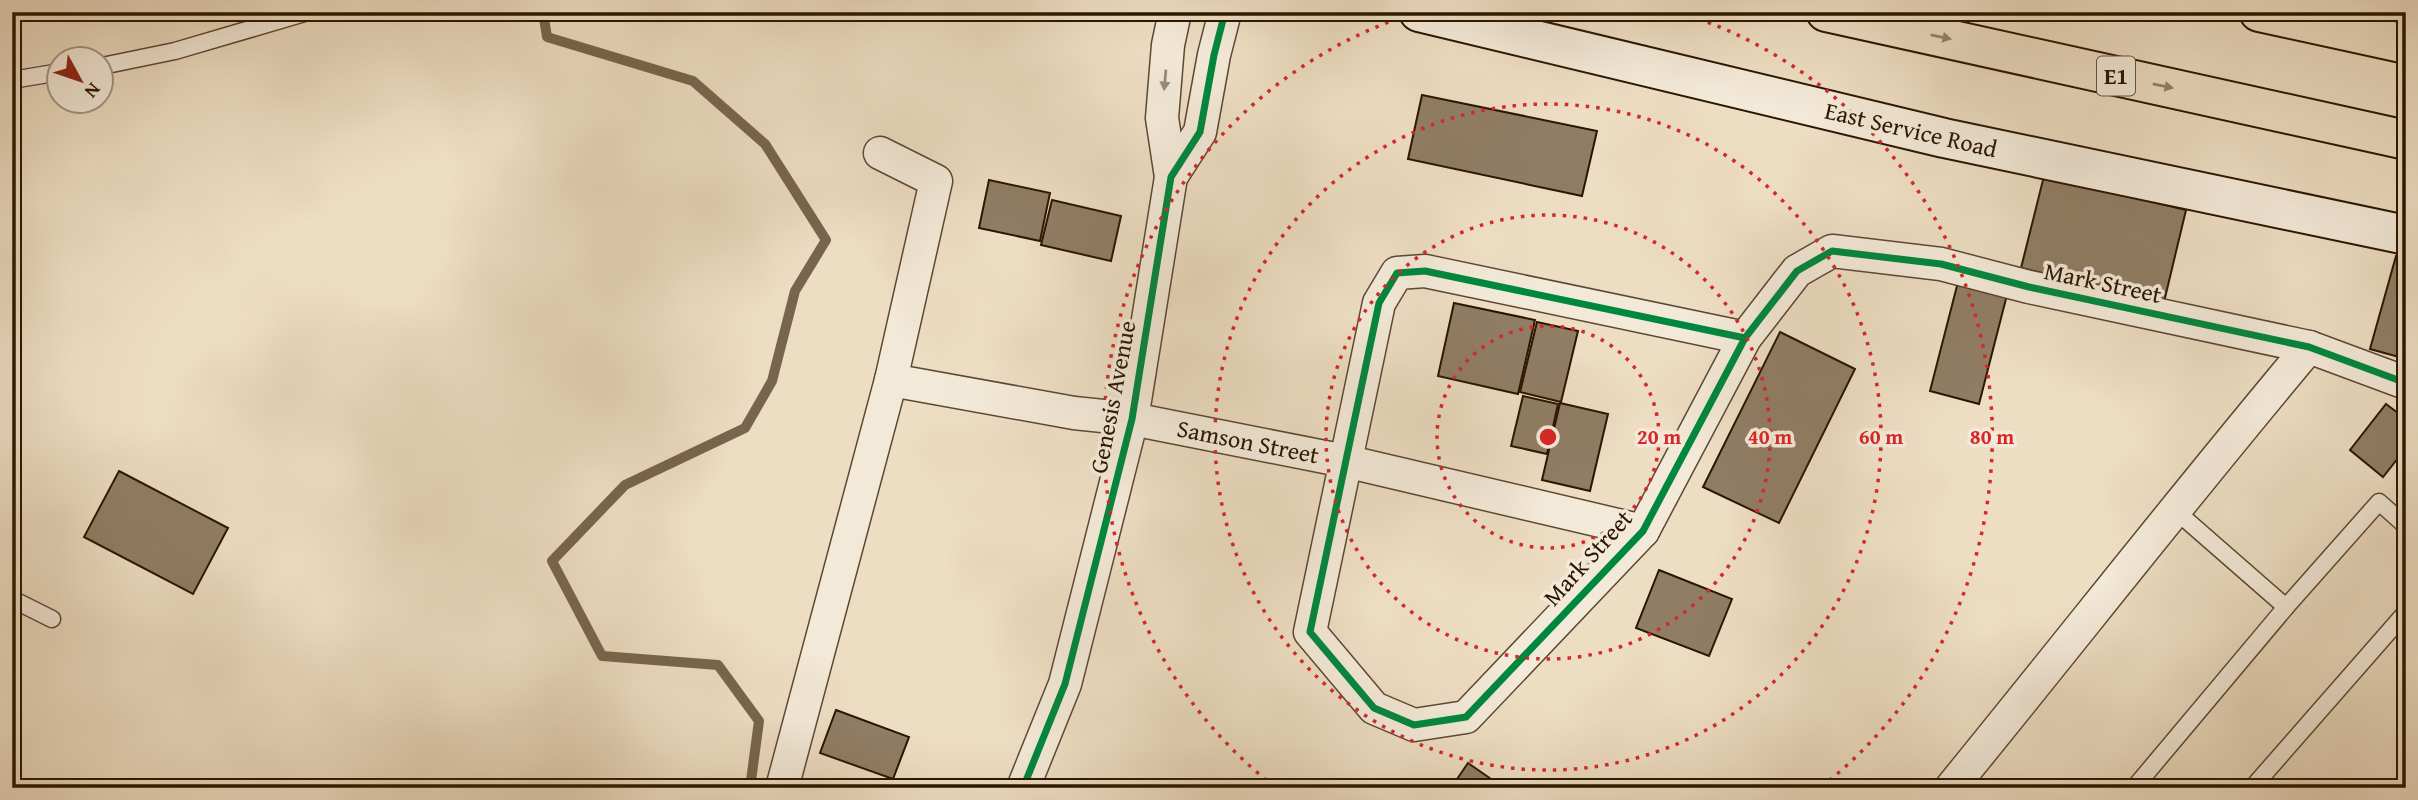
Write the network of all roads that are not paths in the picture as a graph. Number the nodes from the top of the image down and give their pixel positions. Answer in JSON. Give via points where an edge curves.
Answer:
{"nodes":[{"id":1,"x":308,"y":12,"type":"edge"},
{"id":2,"x":1175,"y":12,"type":"edge"},
{"id":3,"x":1225,"y":12,"type":"edge"},
{"id":4,"x":1419,"y":12,"type":"edge"},
{"id":5,"x":1826,"y":12,"type":"edge"},
{"id":6,"x":2259,"y":12,"type":"edge"},
{"id":7,"x":2406,"y":44,"type":"edge"},
{"id":8,"x":116,"y":63,"type":"edge"},
{"id":9,"x":46,"y":74,"type":"edge"},
{"id":10,"x":12,"y":80,"type":"edge"},
{"id":11,"x":2406,"y":140,"type":"edge"},
{"id":12,"x":880,"y":153,"type":"dead end"},
{"id":13,"x":1171,"y":177,"type":"junction"},
{"id":14,"x":2406,"y":235,"type":"edge"},
{"id":15,"x":1745,"y":338,"type":"junction"},
{"id":16,"x":2309,"y":347,"type":"junction"},
{"id":17,"x":891,"y":380,"type":"junction"},
{"id":18,"x":2406,"y":383,"type":"edge"},
{"id":19,"x":1132,"y":419,"type":"junction"},
{"id":20,"x":1345,"y":461,"type":"junction"},
{"id":21,"x":2176,"y":511,"type":"junction"},
{"id":22,"x":2406,"y":526,"type":"edge"},
{"id":23,"x":1643,"y":531,"type":"junction"},
{"id":24,"x":12,"y":599,"type":"edge"},
{"id":25,"x":2286,"y":607,"type":"junction"},
{"id":26,"x":2406,"y":612,"type":"edge"},
{"id":27,"x":52,"y":619,"type":"dead end"},
{"id":28,"x":782,"y":788,"type":"edge"},
{"id":29,"x":1023,"y":788,"type":"edge"},
{"id":30,"x":1951,"y":788,"type":"edge"},
{"id":31,"x":2134,"y":788,"type":"edge"},
{"id":32,"x":2252,"y":788,"type":"edge"}],
"edges":[{"from":1,"to":8,"type":"lane"},
{"from":2,"to":13,"type":"street","one_way":true,"via":[[1162,118]]},
{"from":3,"to":13,"type":"street","name":"Genesis Avenue","via":[[1200,132]]},
{"from":4,"to":14,"type":"main road","name":"East Service Road","via":[[1944,138]]},
{"from":5,"to":11,"type":"highway","number":"E1","one_way":true},
{"from":6,"to":7,"type":"highway"},
{"from":9,"to":10,"type":"lane"},
{"from":12,"to":17,"type":"street","via":[[936,181]]},
{"from":13,"to":19,"type":"street","name":"Genesis Avenue"},
{"from":15,"to":16,"type":"street","name":"Mark Street","via":[[1797,271],[1832,251],[1941,264],[2029,288]]},
{"from":15,"to":20,"type":"street","via":[[1425,271],[1397,273],[1379,303]]},
{"from":15,"to":23,"type":"street","name":"Mark Street"},
{"from":16,"to":18,"type":"street","name":"Mark Street"},
{"from":16,"to":21,"type":"street"},
{"from":17,"to":19,"type":"street","name":"Samson Street"},
{"from":17,"to":28,"type":"street"},
{"from":19,"to":20,"type":"street","name":"Samson Street"},
{"from":19,"to":29,"type":"street","name":"Genesis Avenue","via":[[1065,684]]},
{"from":20,"to":23,"type":"street","name":"Samson Street"},
{"from":20,"to":23,"type":"street","name":"Mark Street","via":[[1310,632],[1374,708],[1414,724],[1466,717]]},
{"from":21,"to":25,"type":"lane"},
{"from":21,"to":30,"type":"street"},
{"from":22,"to":25,"type":"lane","via":[[2379,502]]},
{"from":24,"to":27,"type":"lane"},
{"from":25,"to":31,"type":"lane"},
{"from":26,"to":32,"type":"lane"}]}
